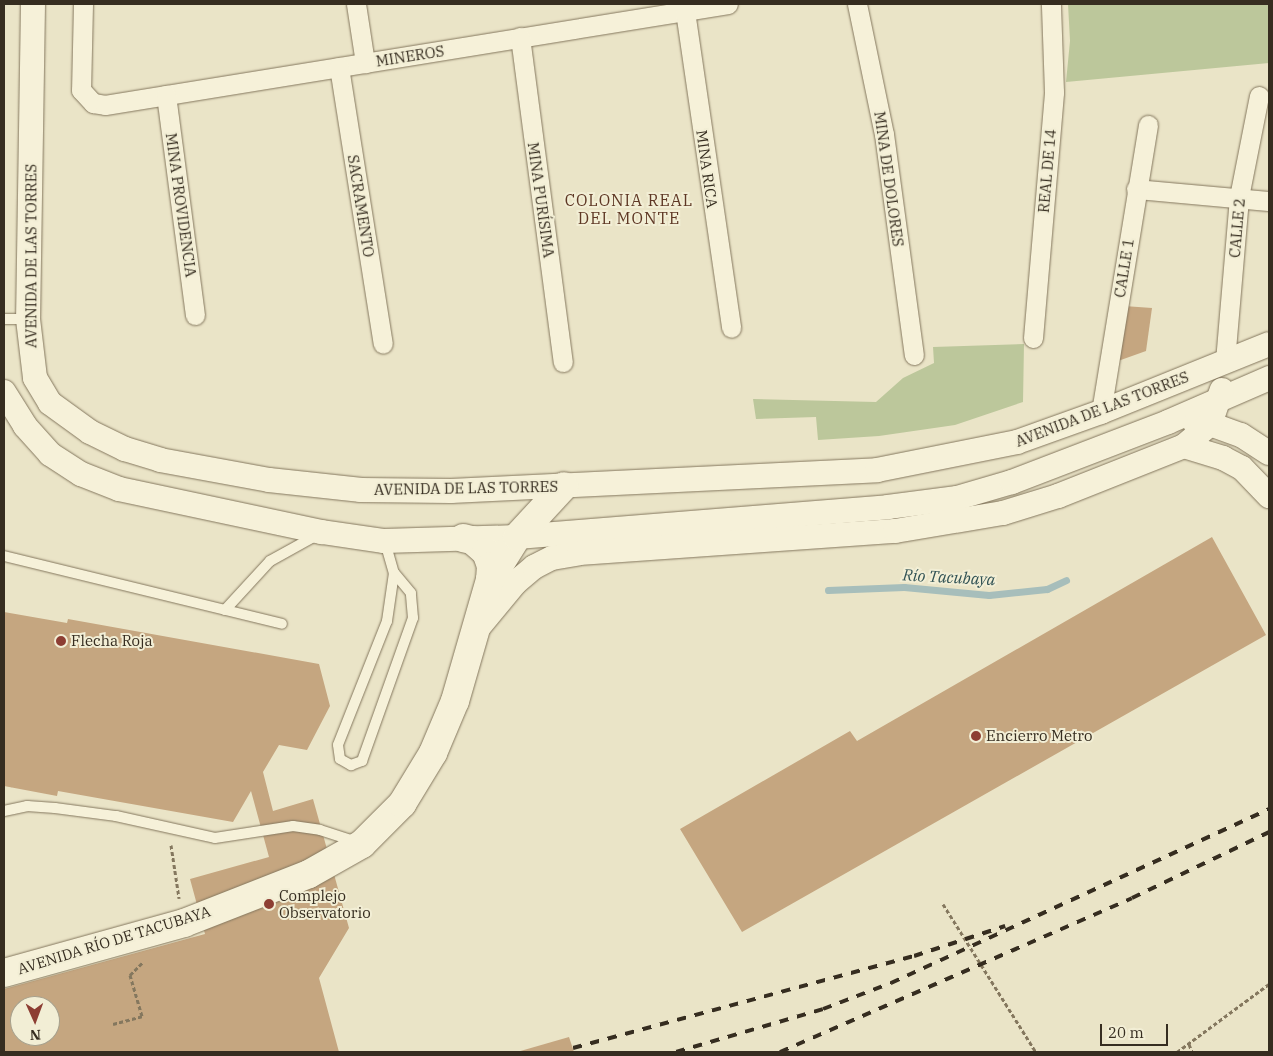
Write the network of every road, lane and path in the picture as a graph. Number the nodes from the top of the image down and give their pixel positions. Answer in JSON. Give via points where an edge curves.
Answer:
{"nodes":[{"id":1,"x":33,"y":4,"type":"edge"},
{"id":2,"x":83,"y":4,"type":"edge"},
{"id":3,"x":356,"y":4,"type":"edge"},
{"id":4,"x":728,"y":4,"type":"edge"},
{"id":5,"x":857,"y":4,"type":"edge"},
{"id":6,"x":1050,"y":4,"type":"edge"},
{"id":7,"x":662,"y":9,"type":"edge"},
{"id":8,"x":685,"y":11,"type":"junction"},
{"id":9,"x":520,"y":37,"type":"junction"},
{"id":10,"x":365,"y":63,"type":"junction"},
{"id":11,"x":339,"y":67,"type":"junction"},
{"id":12,"x":166,"y":95,"type":"junction"},
{"id":13,"x":1259,"y":96,"type":"dead end"},
{"id":14,"x":1148,"y":125,"type":"dead end"},
{"id":15,"x":1136,"y":189,"type":"junction"},
{"id":16,"x":1239,"y":197,"type":"junction"},
{"id":17,"x":1269,"y":201,"type":"edge"},
{"id":18,"x":195,"y":315,"type":"dead end"},
{"id":19,"x":28,"y":318,"type":"junction"},
{"id":20,"x":4,"y":319,"type":"edge"},
{"id":21,"x":731,"y":328,"type":"dead end"},
{"id":22,"x":1033,"y":338,"type":"dead end"},
{"id":23,"x":383,"y":344,"type":"dead end"},
{"id":24,"x":1269,"y":344,"type":"edge"},
{"id":25,"x":914,"y":355,"type":"dead end"},
{"id":26,"x":1226,"y":361,"type":"junction"},
{"id":27,"x":563,"y":362,"type":"dead end"},
{"id":28,"x":1269,"y":378,"type":"edge"},
{"id":29,"x":4,"y":392,"type":"edge"},
{"id":30,"x":1222,"y":396,"type":"junction"},
{"id":31,"x":1101,"y":412,"type":"junction"},
{"id":32,"x":1168,"y":422,"type":"junction"},
{"id":33,"x":1210,"y":424,"type":"junction"},
{"id":34,"x":1184,"y":446,"type":"junction"},
{"id":35,"x":1269,"y":453,"type":"edge"},
{"id":36,"x":564,"y":486,"type":"junction"},
{"id":37,"x":1269,"y":496,"type":"edge"},
{"id":38,"x":322,"y":532,"type":"junction"},
{"id":39,"x":517,"y":537,"type":"junction"},
{"id":40,"x":462,"y":538,"type":"junction"},
{"id":41,"x":384,"y":540,"type":"junction"},
{"id":42,"x":4,"y":556,"type":"edge"},
{"id":43,"x":394,"y":574,"type":"junction"},
{"id":44,"x":490,"y":580,"type":"junction"},
{"id":45,"x":225,"y":610,"type":"junction"},
{"id":46,"x":282,"y":624,"type":"dead end"},
{"id":47,"x":477,"y":629,"type":"junction"},
{"id":48,"x":4,"y":811,"type":"edge"},
{"id":49,"x":362,"y":844,"type":"junction"},
{"id":50,"x":942,"y":904,"type":"dead end"},
{"id":51,"x":4,"y":973,"type":"edge"},
{"id":52,"x":1269,"y":984,"type":"edge"},
{"id":53,"x":1189,"y":1044,"type":"junction"},
{"id":54,"x":1036,"y":1052,"type":"edge"},
{"id":55,"x":1177,"y":1052,"type":"edge"},
{"id":56,"x":1192,"y":1052,"type":"edge"}],
"edges":[{"from":1,"to":19,"type":"street","name":"AVENIDA DE LAS TORRES"},
{"from":2,"to":12,"type":"street","name":"MINEROS","via":[[81,90],[93,103],[105,105]]},
{"from":3,"to":10,"type":"street"},
{"from":4,"to":8,"type":"street","name":"MINEROS"},
{"from":5,"to":25,"type":"street","name":"MINA DE DOLORES","via":[[884,134]]},
{"from":6,"to":22,"type":"street","name":"REAL DE 14","via":[[1054,92]]},
{"from":7,"to":8,"type":"street","name":"MINEROS"},
{"from":7,"to":9,"type":"street","name":"MINEROS"},
{"from":8,"to":21,"type":"street","name":"MINA RICA"},
{"from":9,"to":10,"type":"street","name":"MINEROS"},
{"from":9,"to":27,"type":"street","name":"MINA PURÍSIMA"},
{"from":10,"to":11,"type":"street","name":"MINEROS"},
{"from":11,"to":12,"type":"street","name":"MINEROS"},
{"from":11,"to":23,"type":"street","name":"SACRAMENTO"},
{"from":12,"to":18,"type":"street","name":"MINA PROVIDENCIA"},
{"from":13,"to":16,"type":"street","name":"CALLE 2"},
{"from":14,"to":15,"type":"street","name":"CALLE 1"},
{"from":15,"to":16,"type":"street"},
{"from":15,"to":31,"type":"street","name":"CALLE 1"},
{"from":16,"to":17,"type":"street"},
{"from":16,"to":26,"type":"street","name":"CALLE 2"},
{"from":19,"to":20,"type":"lane"},
{"from":19,"to":36,"type":"street","name":"AVENIDA DE LAS TORRES","via":[[36,378],[50,403],[90,432],[125,449],[160,460],[268,480],[362,490],[451,492]]},
{"from":24,"to":26,"type":"street","name":"AVENIDA DE LAS TORRES"},
{"from":26,"to":30,"type":"street"},
{"from":26,"to":31,"type":"street","name":"AVENIDA DE LAS TORRES"},
{"from":28,"to":30,"type":"street"},
{"from":29,"to":38,"type":"street","via":[[25,426],[50,454],[81,474],[119,489]]},
{"from":30,"to":32,"type":"street"},
{"from":30,"to":33,"type":"street"},
{"from":31,"to":36,"type":"street","name":"AVENIDA DE LAS TORRES","via":[[1017,442],[877,470]]},
{"from":32,"to":33,"type":"street"},
{"from":32,"to":39,"type":"street","via":[[1012,482],[957,498],[888,507]]},
{"from":33,"to":34,"type":"street"},
{"from":33,"to":35,"type":"street","via":[[1241,435]]},
{"from":34,"to":37,"type":"street","via":[[1223,458],[1242,468]]},
{"from":34,"to":47,"type":"street","via":[[1058,496],[952,524],[895,531],[579,553],[552,558],[534,567],[515,583]]},
{"from":36,"to":39,"type":"main road","name":"AVENIDA RÍO DE TACUBAYA"},
{"from":38,"to":41,"type":"street"},
{"from":38,"to":45,"type":"lane","via":[[270,561]]},
{"from":39,"to":40,"type":"street"},
{"from":39,"to":44,"type":"main road","name":"AVENIDA RÍO DE TACUBAYA"},
{"from":40,"to":41,"type":"street"},
{"from":40,"to":44,"type":"main road","via":[[472,540],[486,552],[492,566]]},
{"from":41,"to":43,"type":"lane"},
{"from":42,"to":45,"type":"lane"},
{"from":43,"to":43,"type":"lane","via":[[387,621],[338,745],[340,759],[351,765],[362,761],[413,618],[411,593]]},
{"from":44,"to":47,"type":"main road","name":"AVENIDA RÍO DE TACUBAYA"},
{"from":45,"to":46,"type":"lane"},
{"from":47,"to":49,"type":"main road","name":"AVENIDA RÍO DE TACUBAYA","via":[[455,701],[433,753],[402,804]]},
{"from":48,"to":49,"type":"lane","via":[[27,806],[55,808],[116,816],[215,838],[293,826],[320,830]]},
{"from":49,"to":51,"type":"main road","name":"AVENIDA RÍO DE TACUBAYA","via":[[309,874],[184,922]]},
{"from":50,"to":54,"type":"path"},
{"from":52,"to":53,"type":"path"},
{"from":53,"to":55,"type":"path"},
{"from":53,"to":56,"type":"path"}]}
